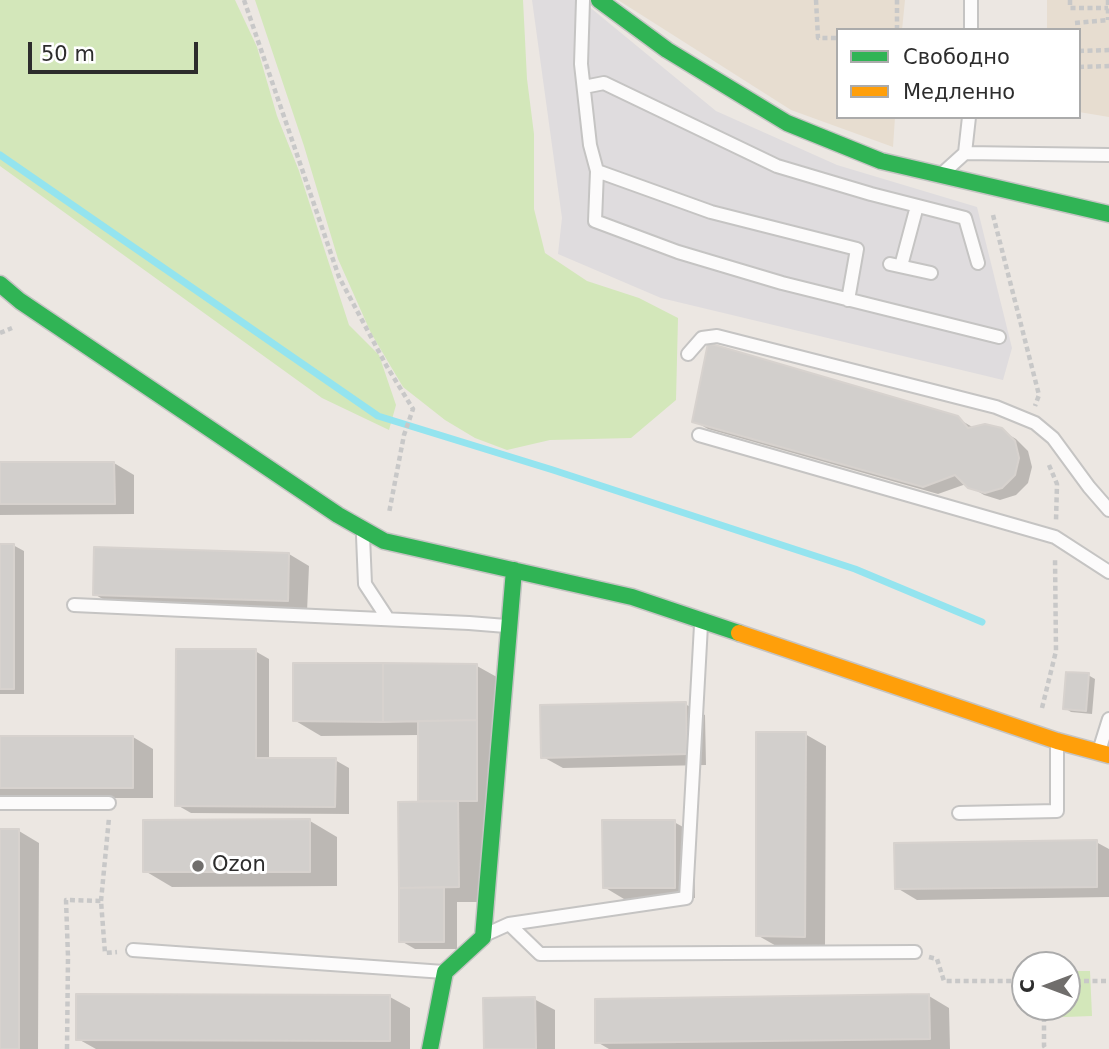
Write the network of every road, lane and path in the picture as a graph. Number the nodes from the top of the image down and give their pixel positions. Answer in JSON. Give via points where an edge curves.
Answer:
{"nodes":[{"id":1,"x":244,"y":0,"type":"edge"},
{"id":2,"x":583,"y":0,"type":"edge"},
{"id":3,"x":599,"y":0,"type":"edge"},
{"id":4,"x":816,"y":0,"type":"edge"},
{"id":5,"x":897,"y":0,"type":"edge"},
{"id":6,"x":971,"y":0,"type":"edge"},
{"id":7,"x":1070,"y":0,"type":"edge"},
{"id":8,"x":1108,"y":0,"type":"edge"},
{"id":9,"x":1108,"y":8,"type":"edge"},
{"id":10,"x":1108,"y":20,"type":"edge"},
{"id":11,"x":1075,"y":23,"type":"dead end"},
{"id":12,"x":897,"y":28,"type":"edge"},
{"id":13,"x":971,"y":28,"type":"edge"},
{"id":14,"x":836,"y":38,"type":"edge"},
{"id":15,"x":1109,"y":50,"type":"edge"},
{"id":16,"x":1081,"y":51,"type":"edge"},
{"id":17,"x":1109,"y":66,"type":"edge"},
{"id":18,"x":1081,"y":67,"type":"edge"},
{"id":19,"x":584,"y":87,"type":"junction"},
{"id":20,"x":969,"y":119,"type":"edge"},
{"id":21,"x":965,"y":153,"type":"junction"},
{"id":22,"x":1109,"y":155,"type":"edge"},
{"id":23,"x":597,"y":171,"type":"junction"},
{"id":24,"x":941,"y":174,"type":"junction"},
{"id":25,"x":917,"y":206,"type":"junction"},
{"id":26,"x":993,"y":214,"type":"dead end"},
{"id":27,"x":1109,"y":214,"type":"edge"},
{"id":28,"x":978,"y":263,"type":"dead end"},
{"id":29,"x":931,"y":273,"type":"dead end"},
{"id":30,"x":0,"y":284,"type":"edge"},
{"id":31,"x":848,"y":300,"type":"junction"},
{"id":32,"x":999,"y":337,"type":"dead end"},
{"id":33,"x":688,"y":354,"type":"dead end"},
{"id":34,"x":1033,"y":410,"type":"dead end"},
{"id":35,"x":699,"y":435,"type":"dead end"},
{"id":36,"x":1054,"y":475,"type":"dead end"},
{"id":37,"x":1109,"y":510,"type":"edge"},
{"id":38,"x":387,"y":524,"type":"dead end"},
{"id":39,"x":362,"y":529,"type":"junction"},
{"id":40,"x":1055,"y":537,"type":"junction"},
{"id":41,"x":514,"y":570,"type":"junction"},
{"id":42,"x":1109,"y":572,"type":"edge"},
{"id":43,"x":74,"y":605,"type":"dead end"},
{"id":44,"x":388,"y":619,"type":"junction"},
{"id":45,"x":701,"y":621,"type":"junction"},
{"id":46,"x":510,"y":627,"type":"junction"},
{"id":47,"x":1041,"y":712,"type":"dead end"},
{"id":48,"x":1109,"y":719,"type":"edge"},
{"id":49,"x":1057,"y":741,"type":"junction"},
{"id":50,"x":1104,"y":753,"type":"edge"},
{"id":51,"x":0,"y":803,"type":"edge"},
{"id":52,"x":109,"y":803,"type":"joint"},
{"id":53,"x":959,"y":813,"type":"dead end"},
{"id":54,"x":100,"y":901,"type":"junction"},
{"id":55,"x":509,"y":925,"type":"junction"},
{"id":56,"x":483,"y":937,"type":"junction"},
{"id":57,"x":133,"y":950,"type":"dead end"},
{"id":58,"x":147,"y":950,"type":"junction"},
{"id":59,"x":915,"y":952,"type":"joint"},
{"id":60,"x":445,"y":972,"type":"junction"},
{"id":61,"x":1011,"y":981,"type":"edge"},
{"id":62,"x":1081,"y":981,"type":"edge"},
{"id":63,"x":1109,"y":981,"type":"edge"},
{"id":64,"x":1044,"y":1021,"type":"edge"},
{"id":65,"x":67,"y":1049,"type":"edge"},
{"id":66,"x":430,"y":1049,"type":"edge"},
{"id":67,"x":1046,"y":1049,"type":"edge"}],
"edges":[{"from":1,"to":38,"type":"path","via":[[339,277],[413,409]]},
{"from":2,"to":19,"type":"lane"},
{"from":3,"to":24,"type":"street","via":[[667,50],[787,123],[881,161]]},
{"from":4,"to":14,"type":"path","via":[[818,38]]},
{"from":5,"to":12,"type":"path"},
{"from":6,"to":13,"type":"lane"},
{"from":7,"to":9,"type":"path","via":[[1070,8]]},
{"from":8,"to":9,"type":"path"},
{"from":9,"to":10,"type":"path"},
{"from":10,"to":11,"type":"path"},
{"from":15,"to":16,"type":"path"},
{"from":17,"to":18,"type":"path"},
{"from":19,"to":23,"type":"lane"},
{"from":19,"to":25,"type":"lane","via":[[604,83],[777,166]]},
{"from":20,"to":21,"type":"lane"},
{"from":21,"to":22,"type":"lane"},
{"from":21,"to":24,"type":"lane"},
{"from":23,"to":31,"type":"lane","via":[[595,221],[678,251]]},
{"from":23,"to":31,"type":"lane","via":[[711,212],[857,250]]},
{"from":24,"to":27,"type":"street"},
{"from":25,"to":28,"type":"lane","via":[[965,218]]},
{"from":25,"to":29,"type":"lane","via":[[895,265]]},
{"from":26,"to":34,"type":"path","via":[[1039,395]]},
{"from":30,"to":39,"type":"street"},
{"from":31,"to":32,"type":"lane"},
{"from":33,"to":37,"type":"lane","via":[[702,338],[717,336],[996,407],[1054,438]]},
{"from":35,"to":40,"type":"lane"},
{"from":36,"to":40,"type":"path","via":[[1058,496]]},
{"from":39,"to":41,"type":"street","via":[[384,541]]},
{"from":39,"to":44,"type":"lane","via":[[365,584]]},
{"from":40,"to":42,"type":"lane"},
{"from":40,"to":47,"type":"path","via":[[1056,651]]},
{"from":41,"to":45,"type":"street","via":[[632,597]]},
{"from":41,"to":46,"type":"street"},
{"from":43,"to":44,"type":"lane"},
{"from":44,"to":46,"type":"lane"},
{"from":45,"to":49,"type":"street"},
{"from":45,"to":55,"type":"lane","via":[[686,898]]},
{"from":46,"to":56,"type":"street"},
{"from":48,"to":50,"type":"lane"},
{"from":49,"to":50,"type":"street"},
{"from":49,"to":53,"type":"lane","via":[[1057,811]]},
{"from":51,"to":52,"type":"lane"},
{"from":52,"to":54,"type":"path"},
{"from":54,"to":58,"type":"path","via":[[106,953]]},
{"from":54,"to":65,"type":"path","via":[[66,900]]},
{"from":55,"to":56,"type":"lane"},
{"from":55,"to":59,"type":"lane","via":[[540,954]]},
{"from":56,"to":60,"type":"street"},
{"from":57,"to":58,"type":"lane"},
{"from":58,"to":60,"type":"lane"},
{"from":59,"to":61,"type":"path","via":[[937,960],[944,981]]},
{"from":60,"to":66,"type":"street"},
{"from":62,"to":63,"type":"path"},
{"from":64,"to":67,"type":"path"}]}
